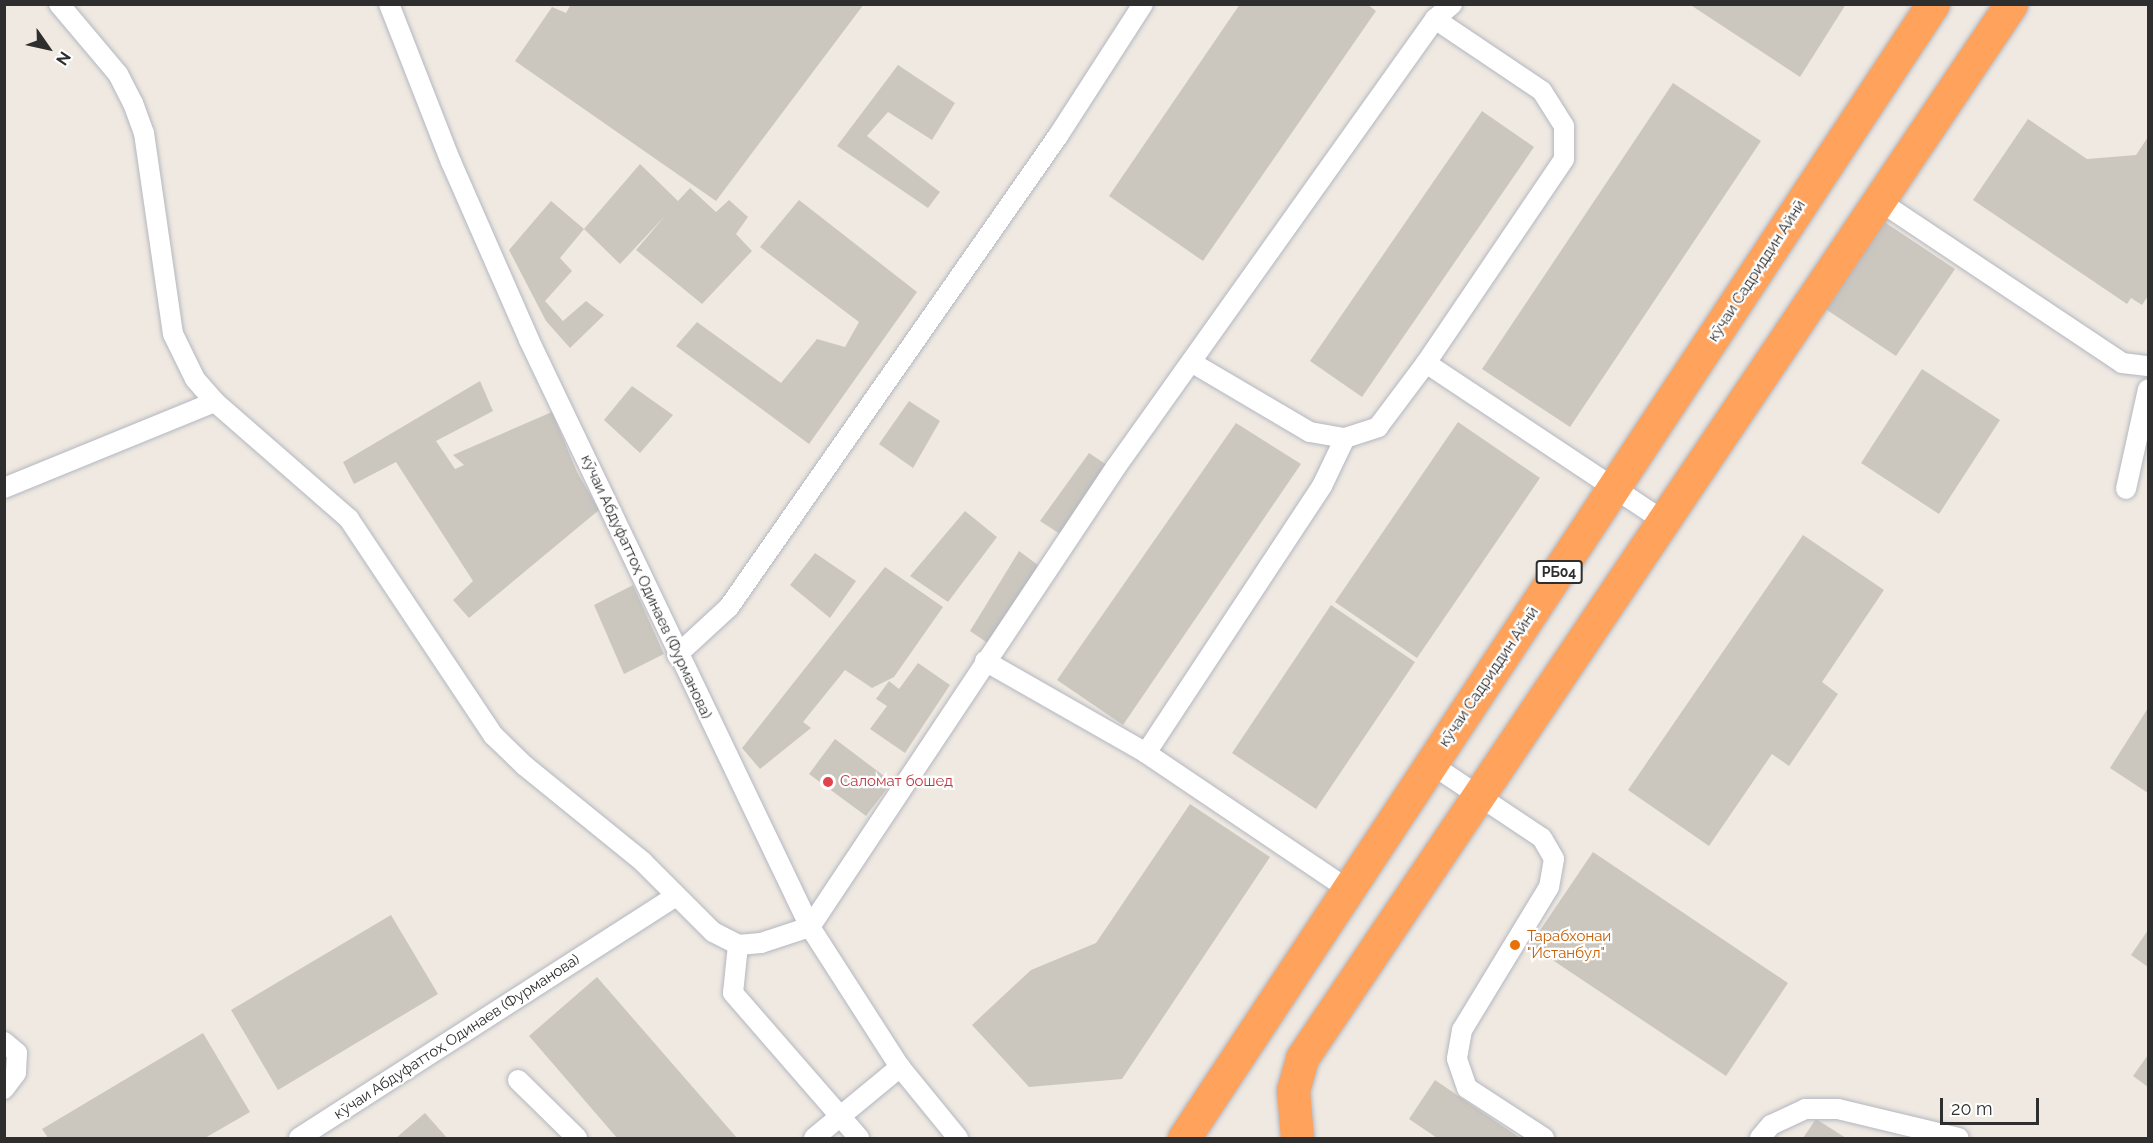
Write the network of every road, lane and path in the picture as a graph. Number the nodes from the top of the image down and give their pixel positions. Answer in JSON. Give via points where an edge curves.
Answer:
{"nodes":[{"id":1,"x":59,"y":4,"type":"edge"},
{"id":2,"x":389,"y":4,"type":"edge"},
{"id":3,"x":1143,"y":4,"type":"edge"},
{"id":4,"x":1452,"y":4,"type":"edge"},
{"id":5,"x":1933,"y":4,"type":"edge"},
{"id":6,"x":2010,"y":4,"type":"edge"},
{"id":7,"x":1435,"y":19,"type":"junction"},
{"id":8,"x":1878,"y":200,"type":"junction"},
{"id":9,"x":1191,"y":362,"type":"junction"},
{"id":10,"x":1426,"y":363,"type":"junction"},
{"id":11,"x":2148,"y":366,"type":"edge"},
{"id":12,"x":2148,"y":389,"type":"edge"},
{"id":13,"x":215,"y":402,"type":"junction"},
{"id":14,"x":1345,"y":438,"type":"junction"},
{"id":15,"x":4,"y":488,"type":"edge"},
{"id":16,"x":1615,"y":488,"type":"junction"},
{"id":17,"x":2126,"y":489,"type":"dead end"},
{"id":18,"x":1664,"y":521,"type":"junction"},
{"id":19,"x":677,"y":655,"type":"junction"},
{"id":20,"x":985,"y":661,"type":"junction"},
{"id":21,"x":1146,"y":753,"type":"junction"},
{"id":22,"x":1431,"y":764,"type":"junction"},
{"id":23,"x":1480,"y":797,"type":"junction"},
{"id":24,"x":1348,"y":889,"type":"junction"},
{"id":25,"x":676,"y":896,"type":"junction"},
{"id":26,"x":810,"y":927,"type":"junction"},
{"id":27,"x":738,"y":945,"type":"junction"},
{"id":28,"x":4,"y":1042,"type":"edge"},
{"id":29,"x":900,"y":1067,"type":"junction"},
{"id":30,"x":518,"y":1080,"type":"dead end"},
{"id":31,"x":4,"y":1089,"type":"edge"},
{"id":32,"x":841,"y":1117,"type":"junction"},
{"id":33,"x":1925,"y":1135,"type":"edge"},
{"id":34,"x":299,"y":1138,"type":"edge"},
{"id":35,"x":577,"y":1138,"type":"edge"},
{"id":36,"x":814,"y":1138,"type":"edge"},
{"id":37,"x":859,"y":1138,"type":"edge"},
{"id":38,"x":958,"y":1138,"type":"edge"},
{"id":39,"x":1184,"y":1138,"type":"edge"},
{"id":40,"x":1297,"y":1138,"type":"edge"},
{"id":41,"x":1544,"y":1138,"type":"edge"},
{"id":42,"x":1760,"y":1138,"type":"edge"},
{"id":43,"x":1959,"y":1138,"type":"edge"}],
"edges":[{"from":1,"to":13,"type":"lane","via":[[118,74],[133,103],[144,133],[173,334],[189,369]]},
{"from":2,"to":19,"type":"lane","name":"кӯчаи Абдуфаттоҳ Одинаев (Фурманова)","via":[[451,162],[529,340]]},
{"from":3,"to":19,"type":"lane","via":[[1058,136],[729,607]]},
{"from":4,"to":7,"type":"lane"},
{"from":5,"to":16,"type":"highway","name":"кӯчаи Садриддин Айнӣ","number":"РБ04"},
{"from":6,"to":8,"type":"highway"},
{"from":7,"to":9,"type":"lane"},
{"from":7,"to":10,"type":"lane","via":[[1542,91],[1564,126],[1564,159]]},
{"from":8,"to":11,"type":"lane","via":[[2122,363]]},
{"from":8,"to":18,"type":"highway"},
{"from":9,"to":14,"type":"lane","via":[[1310,432]]},
{"from":9,"to":20,"type":"lane"},
{"from":10,"to":14,"type":"lane","via":[[1378,427]]},
{"from":10,"to":16,"type":"lane"},
{"from":12,"to":17,"type":"lane"},
{"from":13,"to":15,"type":"lane"},
{"from":13,"to":25,"type":"lane","via":[[349,519],[494,735],[525,766],[612,834]]},
{"from":14,"to":21,"type":"lane","via":[[1322,486]]},
{"from":16,"to":18,"type":"lane"},
{"from":16,"to":22,"type":"highway","name":"кӯчаи Садриддин Айнӣ","number":"РБ04"},
{"from":18,"to":23,"type":"highway"},
{"from":19,"to":26,"type":"lane","name":"кӯчаи Абдуфаттоҳ Одинаев (Фурманова)"},
{"from":20,"to":21,"type":"lane"},
{"from":20,"to":26,"type":"lane"},
{"from":21,"to":24,"type":"lane"},
{"from":22,"to":23,"type":"lane"},
{"from":22,"to":24,"type":"highway","name":"кӯчаи Садриддин Айнӣ","number":"РБ04"},
{"from":23,"to":40,"type":"highway","via":[[1302,1058],[1293,1090]]},
{"from":23,"to":41,"type":"lane","via":[[1542,838],[1554,860],[1549,887],[1462,1030],[1457,1059],[1467,1088]]},
{"from":24,"to":39,"type":"highway","name":"кӯчаи Садриддин Айнӣ","number":"РБ04"},
{"from":25,"to":27,"type":"lane","via":[[713,932]]},
{"from":25,"to":34,"type":"lane","name":"кӯчаи Абдуфаттоҳ Одинаев (Фурманова)"},
{"from":26,"to":27,"type":"lane","via":[[761,944]]},
{"from":26,"to":29,"type":"lane","name":"кӯчаи Абдуфаттоҳ Одинаев (Фурманова)"},
{"from":27,"to":32,"type":"lane","via":[[733,993]]},
{"from":28,"to":31,"type":"lane","via":[[17,1053],[16,1072]]},
{"from":29,"to":32,"type":"lane"},
{"from":29,"to":38,"type":"lane","name":"кӯчаи Абдуфаттоҳ Одинаев (Фурманова)"},
{"from":30,"to":35,"type":"lane"},
{"from":32,"to":36,"type":"lane"},
{"from":32,"to":37,"type":"lane"},
{"from":33,"to":42,"type":"lane","via":[[1838,1109],[1806,1109],[1771,1125]]},
{"from":33,"to":43,"type":"lane"}]}
